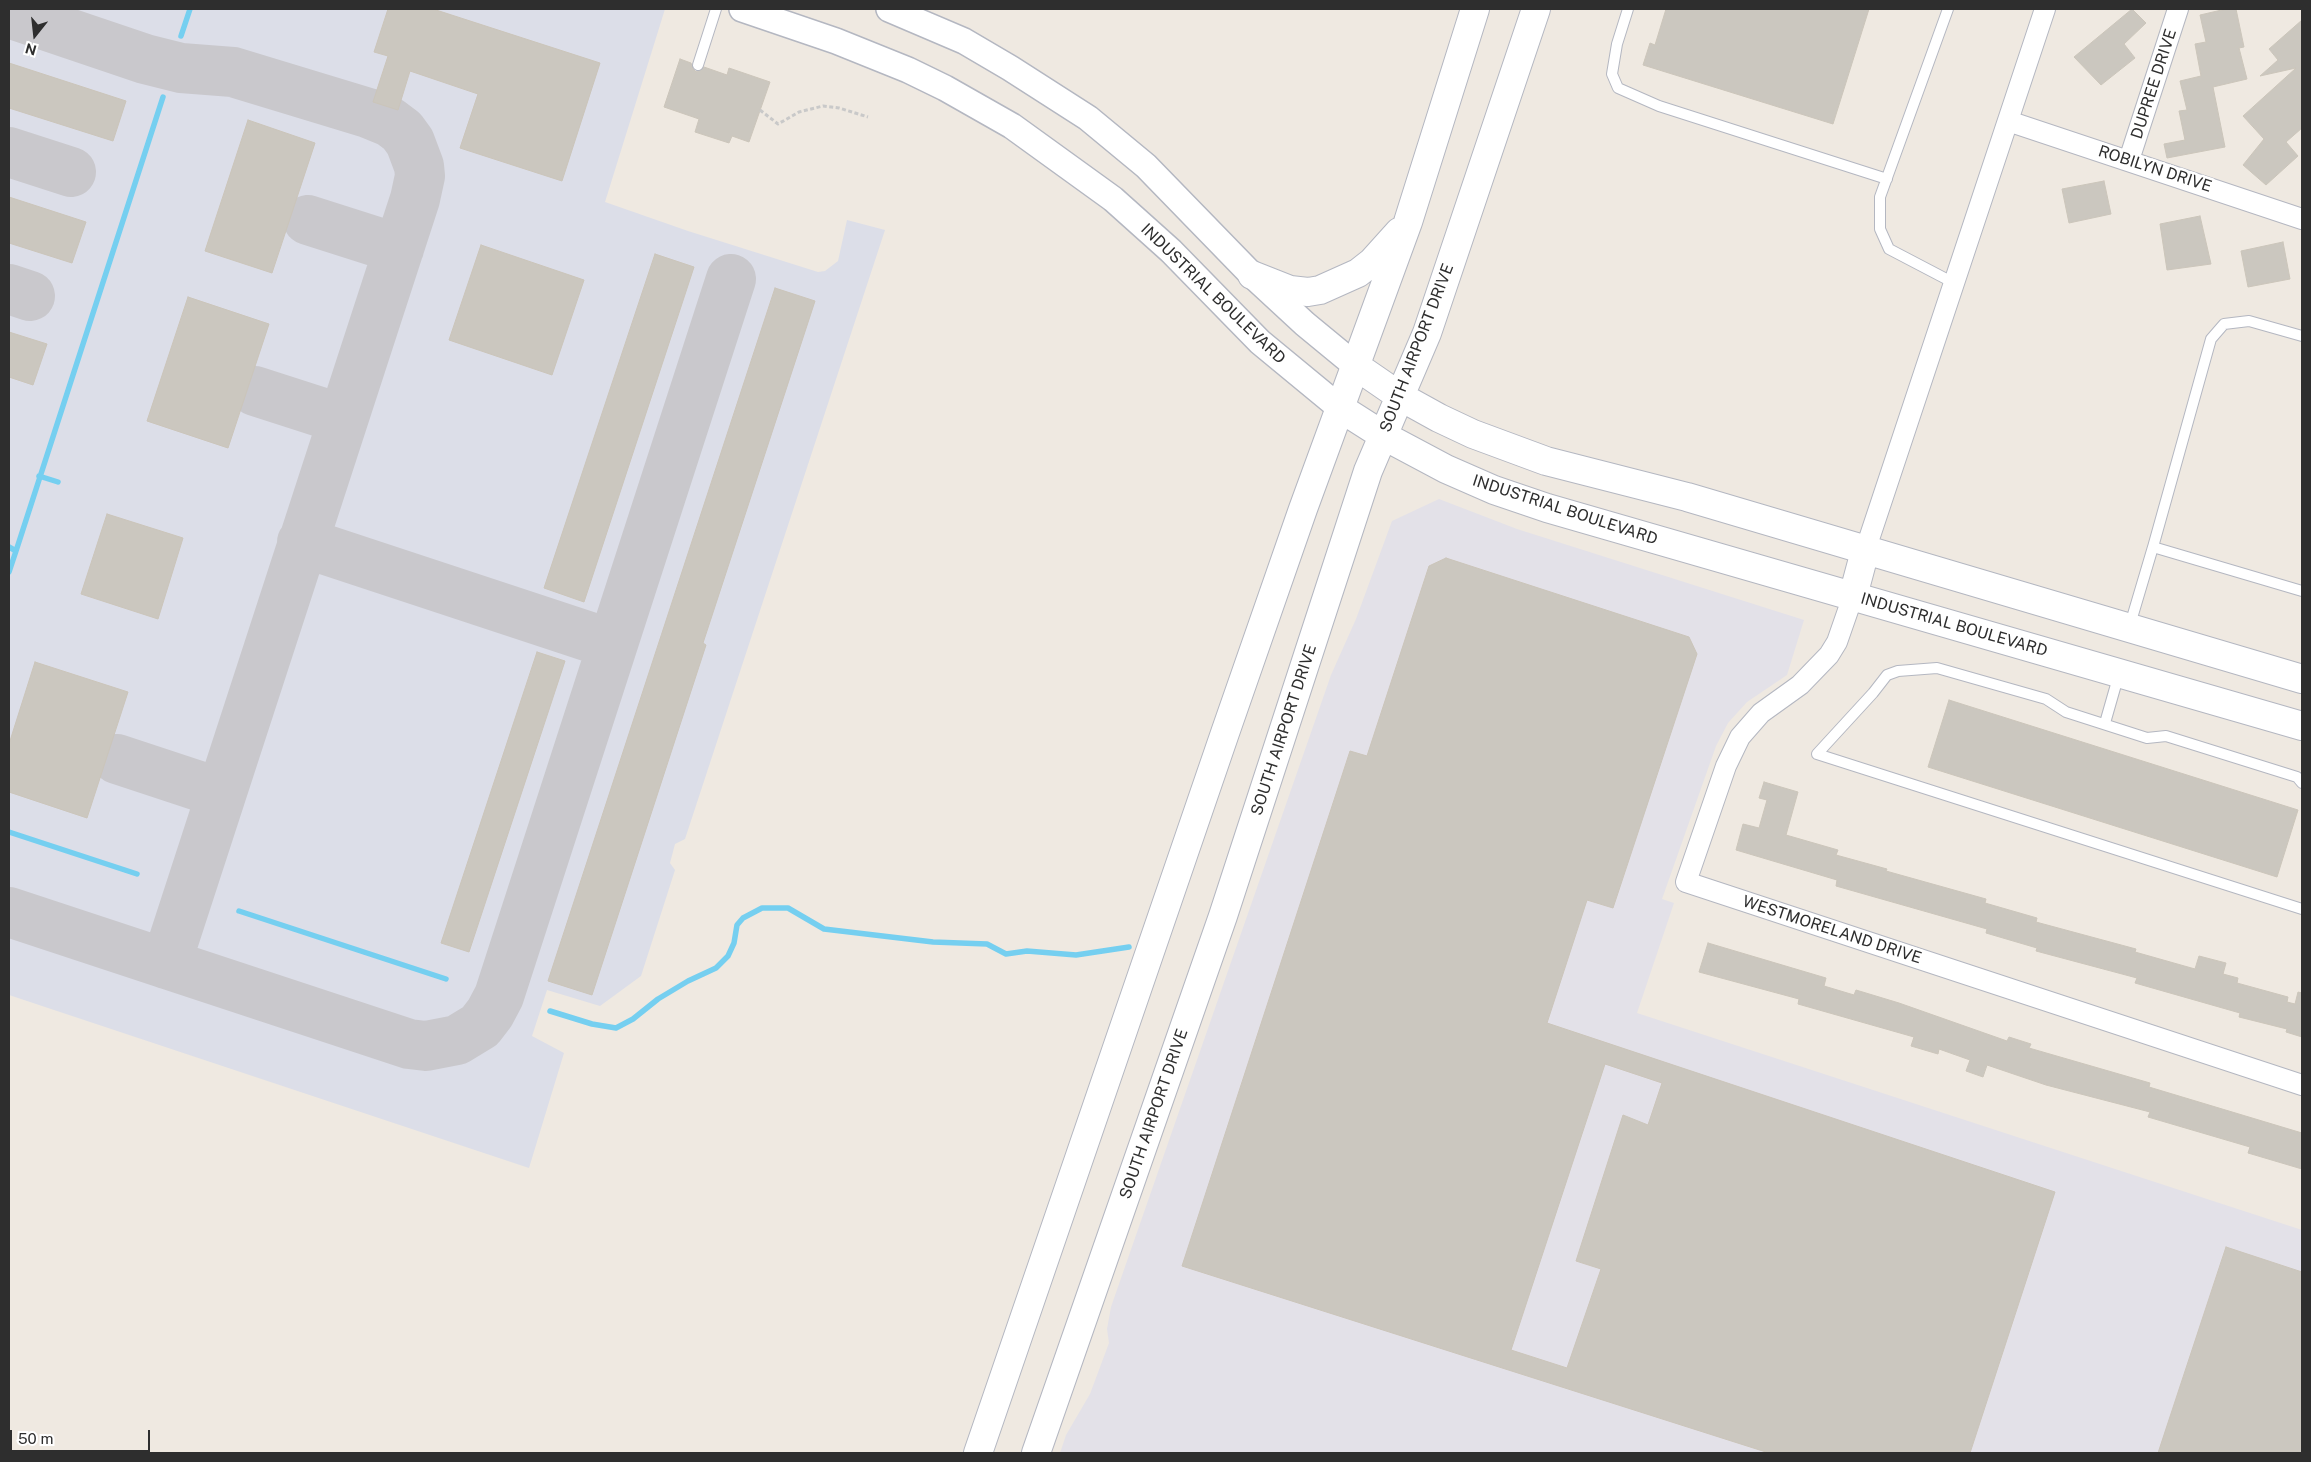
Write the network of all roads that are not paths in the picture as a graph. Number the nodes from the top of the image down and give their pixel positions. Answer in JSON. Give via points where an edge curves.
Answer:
{"nodes":[{"id":1,"x":716,"y":9,"type":"edge"},
{"id":2,"x":742,"y":9,"type":"edge"},
{"id":3,"x":889,"y":9,"type":"edge"},
{"id":4,"x":1475,"y":9,"type":"edge"},
{"id":5,"x":1536,"y":9,"type":"edge"},
{"id":6,"x":1628,"y":9,"type":"edge"},
{"id":7,"x":1948,"y":9,"type":"edge"},
{"id":8,"x":2044,"y":9,"type":"edge"},
{"id":9,"x":2178,"y":9,"type":"edge"},
{"id":10,"x":698,"y":65,"type":"dead end"},
{"id":11,"x":2008,"y":121,"type":"junction"},
{"id":12,"x":2129,"y":160,"type":"junction"},
{"id":13,"x":1886,"y":179,"type":"junction"},
{"id":14,"x":2302,"y":218,"type":"edge"},
{"id":15,"x":1408,"y":222,"type":"junction"},
{"id":16,"x":1252,"y":275,"type":"junction"},
{"id":17,"x":1954,"y":283,"type":"junction"},
{"id":18,"x":2302,"y":336,"type":"edge"},
{"id":19,"x":1356,"y":366,"type":"junction"},
{"id":20,"x":1401,"y":396,"type":"junction"},
{"id":21,"x":1340,"y":408,"type":"junction"},
{"id":22,"x":1384,"y":436,"type":"junction"},
{"id":23,"x":2154,"y":547,"type":"junction"},
{"id":24,"x":1865,"y":551,"type":"junction"},
{"id":25,"x":2302,"y":590,"type":"edge"},
{"id":26,"x":1853,"y":596,"type":"junction"},
{"id":27,"x":2128,"y":628,"type":"junction"},
{"id":28,"x":2120,"y":674,"type":"junction"},
{"id":29,"x":2302,"y":679,"type":"edge"},
{"id":30,"x":2105,"y":723,"type":"junction"},
{"id":31,"x":2302,"y":726,"type":"edge"},
{"id":32,"x":2302,"y":783,"type":"edge"},
{"id":33,"x":2302,"y":909,"type":"edge"},
{"id":34,"x":2302,"y":1085,"type":"edge"},
{"id":35,"x":978,"y":1453,"type":"edge"},
{"id":36,"x":1036,"y":1453,"type":"edge"}],
"edges":[{"from":1,"to":10,"type":"lane"},
{"from":2,"to":21,"type":"street","name":"INDUSTRIAL BOULEVARD","via":[[908,70],[975,104],[1018,131],[1113,199],[1260,342]]},
{"from":3,"to":16,"type":"street","via":[[964,42],[1088,118],[1146,166]]},
{"from":4,"to":15,"type":"main road"},
{"from":5,"to":20,"type":"main road","name":"SOUTH AIRPORT DRIVE","via":[[1427,332]]},
{"from":6,"to":13,"type":"lane","via":[[1612,74],[1618,88],[1659,106]]},
{"from":7,"to":13,"type":"lane"},
{"from":8,"to":11,"type":"street"},
{"from":9,"to":12,"type":"street","name":"DUPREE DRIVE"},
{"from":11,"to":12,"type":"street","name":"ROBILYN DRIVE"},
{"from":11,"to":17,"type":"street"},
{"from":12,"to":14,"type":"street","name":"ROBILYN DRIVE"},
{"from":13,"to":17,"type":"lane","via":[[1880,197],[1880,229],[1889,249]]},
{"from":15,"to":16,"type":"main road","via":[[1372,262],[1339,283],[1320,290],[1290,290]]},
{"from":15,"to":19,"type":"main road"},
{"from":16,"to":19,"type":"street"},
{"from":17,"to":24,"type":"street"},
{"from":18,"to":23,"type":"lane","via":[[2249,321],[2224,324],[2211,339]]},
{"from":19,"to":20,"type":"main road"},
{"from":19,"to":21,"type":"main road"},
{"from":20,"to":22,"type":"main road","name":"SOUTH AIRPORT DRIVE"},
{"from":20,"to":24,"type":"main road","via":[[1465,430],[1546,461],[1687,497]]},
{"from":21,"to":22,"type":"main road","name":"INDUSTRIAL BOULEVARD"},
{"from":21,"to":35,"type":"main road"},
{"from":22,"to":26,"type":"main road","name":"INDUSTRIAL BOULEVARD","via":[[1462,476],[1509,495]]},
{"from":22,"to":36,"type":"main road","name":"SOUTH AIRPORT DRIVE","via":[[1368,471],[1223,916]]},
{"from":23,"to":25,"type":"lane"},
{"from":23,"to":27,"type":"lane"},
{"from":24,"to":26,"type":"main road"},
{"from":24,"to":27,"type":"main road"},
{"from":26,"to":28,"type":"main road","name":"INDUSTRIAL BOULEVARD"},
{"from":26,"to":34,"type":"street","name":"WESTMORELAND DRIVE","via":[[1837,642],[1829,655],[1800,685],[1761,713],[1740,737],[1726,766],[1686,882]]},
{"from":27,"to":29,"type":"main road"},
{"from":28,"to":30,"type":"lane"},
{"from":28,"to":31,"type":"main road","name":"INDUSTRIAL BOULEVARD"},
{"from":30,"to":32,"type":"lane","via":[[2147,738],[2166,736],[2297,777]]},
{"from":30,"to":33,"type":"lane","via":[[2066,712],[2046,699],[1937,668],[1898,670],[1887,675],[1817,754]]}]}
